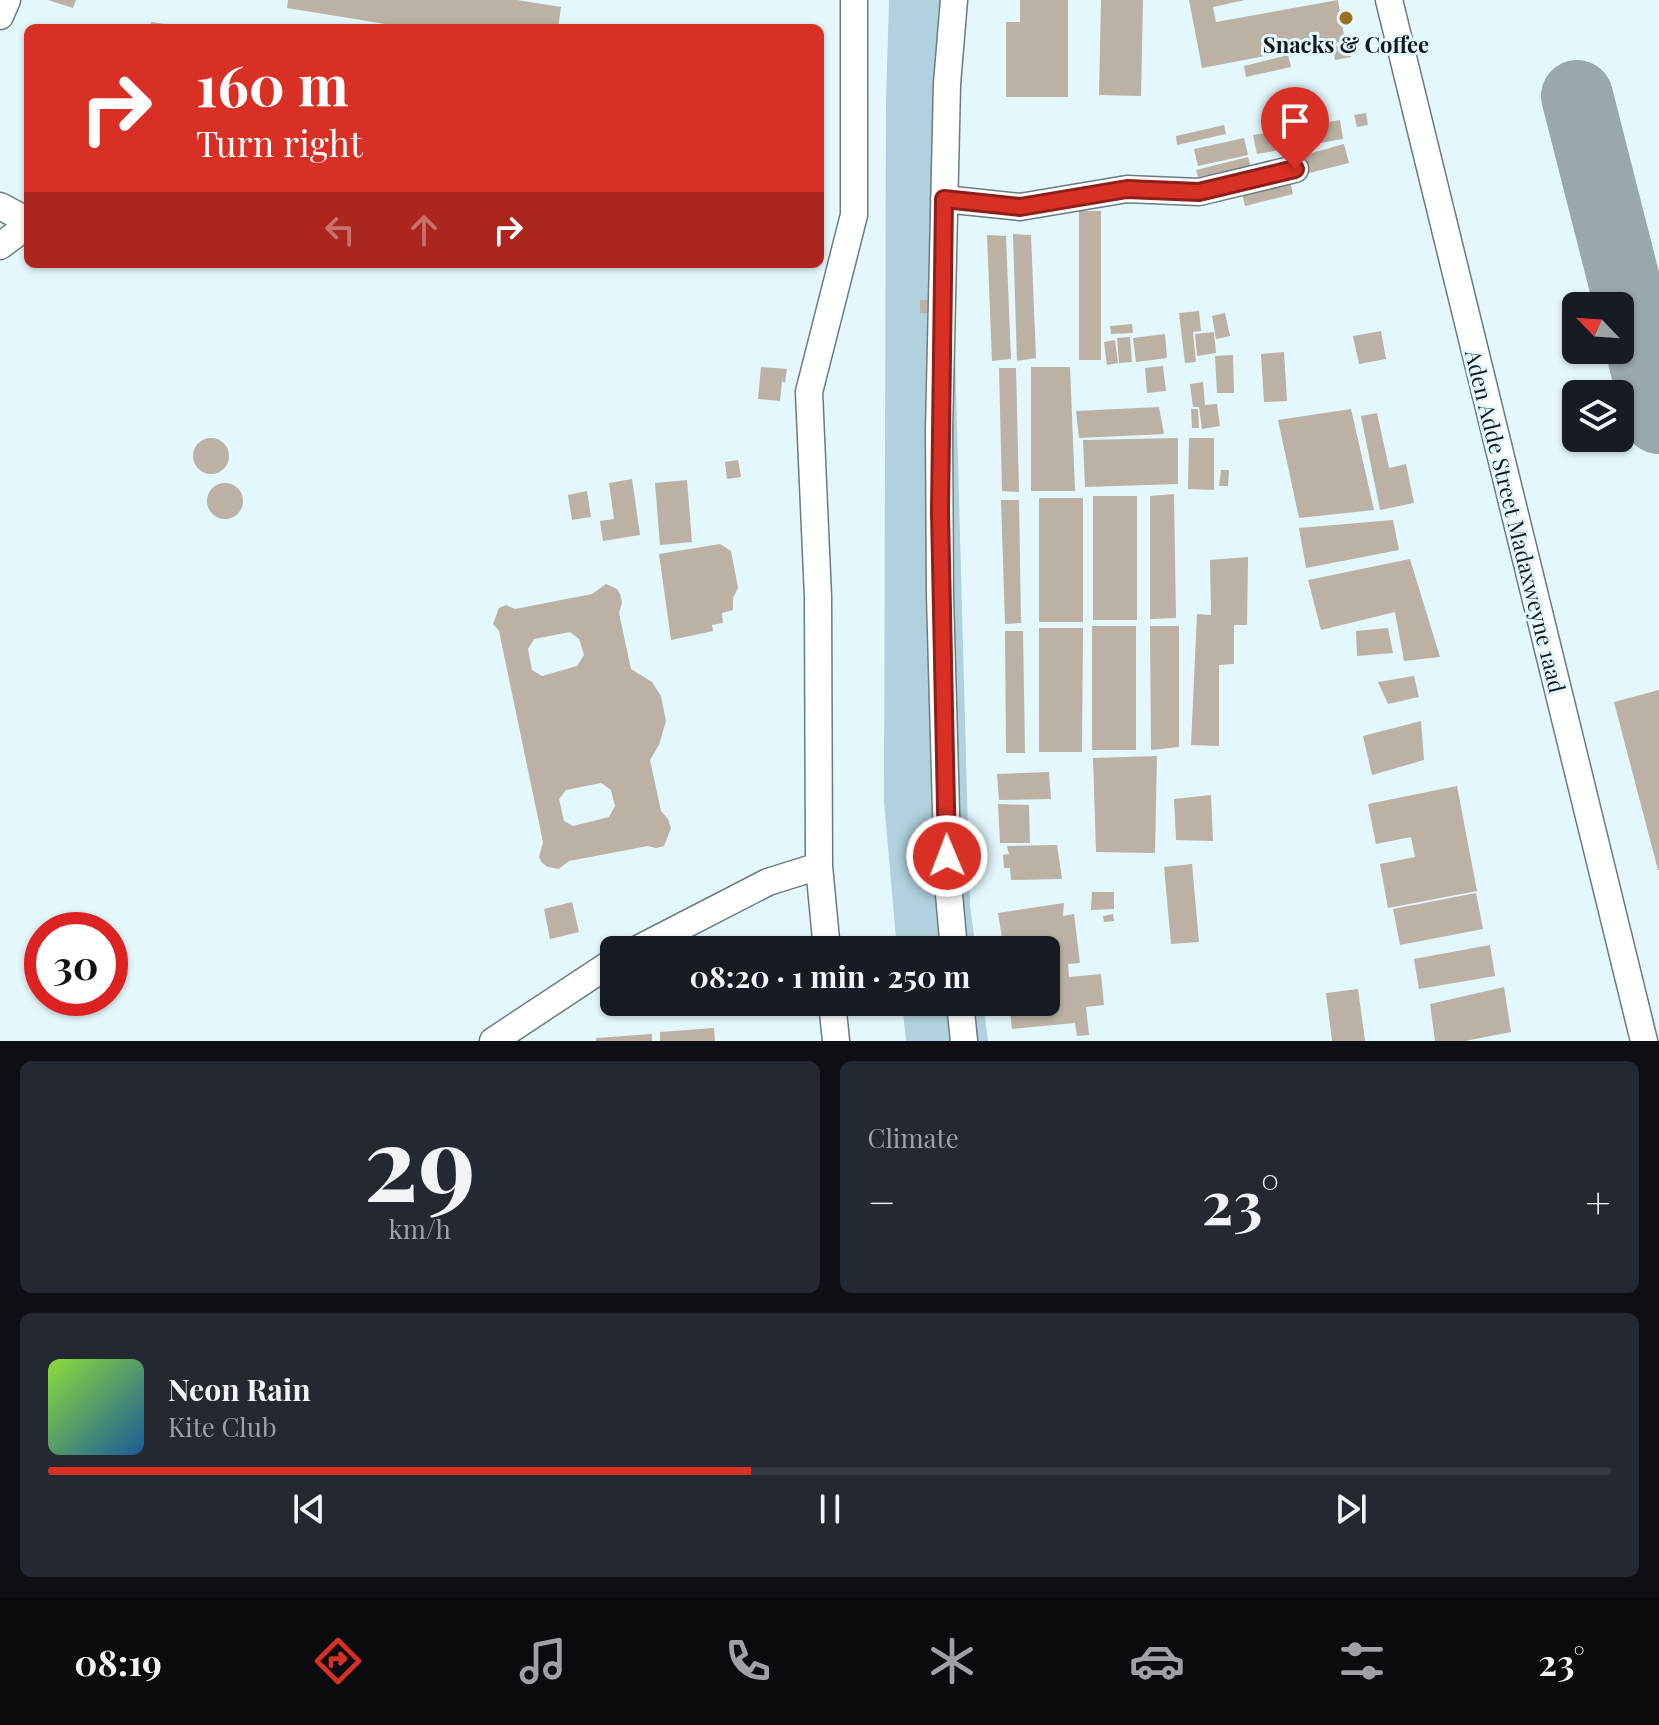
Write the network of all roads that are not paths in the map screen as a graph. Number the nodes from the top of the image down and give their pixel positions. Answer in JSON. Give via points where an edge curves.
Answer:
{"nodes":[{"id":1,"x":7,"y":0,"type":"edge"},
{"id":2,"x":854,"y":0,"type":"edge"},
{"id":3,"x":954,"y":0,"type":"edge"},
{"id":4,"x":1389,"y":0,"type":"edge"},
{"id":5,"x":0,"y":16,"type":"edge"},
{"id":6,"x":1295,"y":169,"type":"dead end"},
{"id":7,"x":944,"y":199,"type":"junction"},
{"id":8,"x":0,"y":206,"type":"edge"},
{"id":9,"x":24,"y":221,"type":"edge"},
{"id":10,"x":24,"y":226,"type":"edge"},
{"id":11,"x":0,"y":246,"type":"edge"},
{"id":12,"x":819,"y":866,"type":"junction"},
{"id":13,"x":663,"y":936,"type":"edge"},
{"id":14,"x":826,"y":936,"type":"edge"},
{"id":15,"x":953,"y":936,"type":"edge"},
{"id":16,"x":600,"y":970,"type":"edge"},
{"id":17,"x":833,"y":1016,"type":"edge"},
{"id":18,"x":961,"y":1016,"type":"edge"},
{"id":19,"x":493,"y":1041,"type":"edge"},
{"id":20,"x":836,"y":1041,"type":"edge"},
{"id":21,"x":964,"y":1041,"type":"edge"},
{"id":22,"x":1644,"y":1041,"type":"edge"}],
"edges":[{"from":1,"to":5,"type":"street"},
{"from":2,"to":12,"type":"street","via":[[854,215],[809,392],[818,597]]},
{"from":3,"to":7,"type":"street"},
{"from":4,"to":22,"type":"street","name":"Aden Adde Street Madaxweyne 1aad"},
{"from":6,"to":7,"type":"street","via":[[1199,192],[1127,189],[1020,207]]},
{"from":7,"to":15,"type":"street","via":[[940,595]]},
{"from":8,"to":9,"type":"street"},
{"from":10,"to":11,"type":"street"},
{"from":12,"to":13,"type":"street","via":[[768,882]]},
{"from":12,"to":14,"type":"street"},
{"from":16,"to":19,"type":"street"},
{"from":17,"to":20,"type":"street"},
{"from":18,"to":21,"type":"street"}]}
